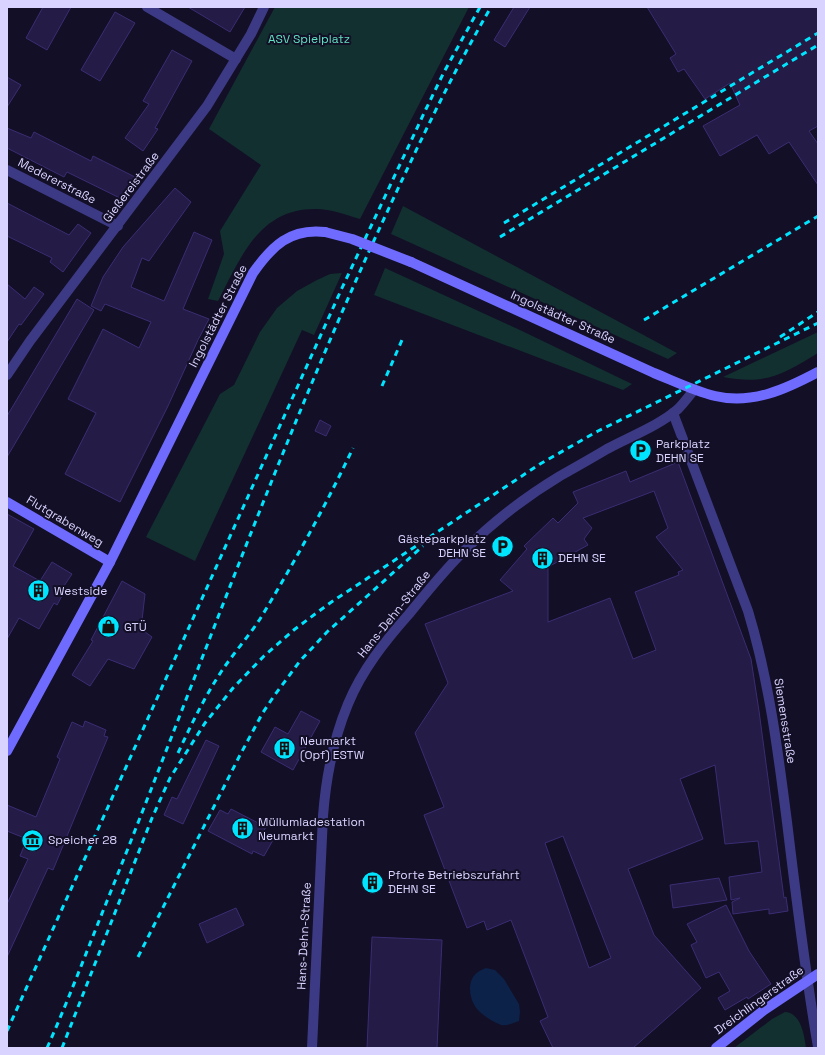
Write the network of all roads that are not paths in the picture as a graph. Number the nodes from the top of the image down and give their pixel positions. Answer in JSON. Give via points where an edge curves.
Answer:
{"nodes":[{"id":1,"x":147,"y":7,"type":"edge"},
{"id":2,"x":264,"y":7,"type":"edge"},
{"id":3,"x":236,"y":59,"type":"junction"},
{"id":4,"x":7,"y":170,"type":"edge"},
{"id":5,"x":118,"y":226,"type":"junction"},
{"id":6,"x":818,"y":372,"type":"edge"},
{"id":7,"x":7,"y":375,"type":"edge"},
{"id":8,"x":694,"y":390,"type":"junction"},
{"id":9,"x":673,"y":413,"type":"junction"},
{"id":10,"x":7,"y":502,"type":"edge"},
{"id":11,"x":110,"y":562,"type":"junction"},
{"id":12,"x":7,"y":751,"type":"edge"},
{"id":13,"x":818,"y":974,"type":"edge"},
{"id":14,"x":807,"y":981,"type":"junction"},
{"id":15,"x":818,"y":1047,"type":"edge"},
{"id":16,"x":312,"y":1048,"type":"edge"},
{"id":17,"x":716,"y":1048,"type":"edge"}],
"edges":[{"from":1,"to":3,"type":"street"},
{"from":2,"to":3,"type":"street","name":"Gießereistraße"},
{"from":3,"to":5,"type":"street","name":"Gießereistraße","via":[[207,106]]},
{"from":4,"to":5,"type":"street","name":"Medererstraße"},
{"from":5,"to":7,"type":"street","name":"Gießereistraße"},
{"from":6,"to":8,"type":"street","name":"Ingolstädter Straße","via":[[781,390],[753,397],[721,397]]},
{"from":8,"to":9,"type":"street","name":"Hans-Dehn-Straße"},
{"from":8,"to":11,"type":"street","name":"Ingolstädter Straße","bridge":true,"via":[[411,262],[352,239],[325,232],[305,231],[285,239],[276,246],[263,258],[253,273]]},
{"from":9,"to":14,"type":"street","name":"Siemensstraße","via":[[748,611],[758,644],[769,695]]},
{"from":9,"to":16,"type":"street","name":"Hans-Dehn-Straße","via":[[558,478],[480,536],[453,563],[367,667],[339,727],[326,787]]},
{"from":10,"to":11,"type":"street","name":"Flutgrabenweg"},
{"from":11,"to":12,"type":"street","name":"Ingolstädter Straße"},
{"from":13,"to":14,"type":"street","name":"Dreichlingerstraße"},
{"from":14,"to":15,"type":"street","name":"Siemensstraße"},
{"from":14,"to":17,"type":"street","name":"Dreichlingerstraße","via":[[764,1010]]}]}
